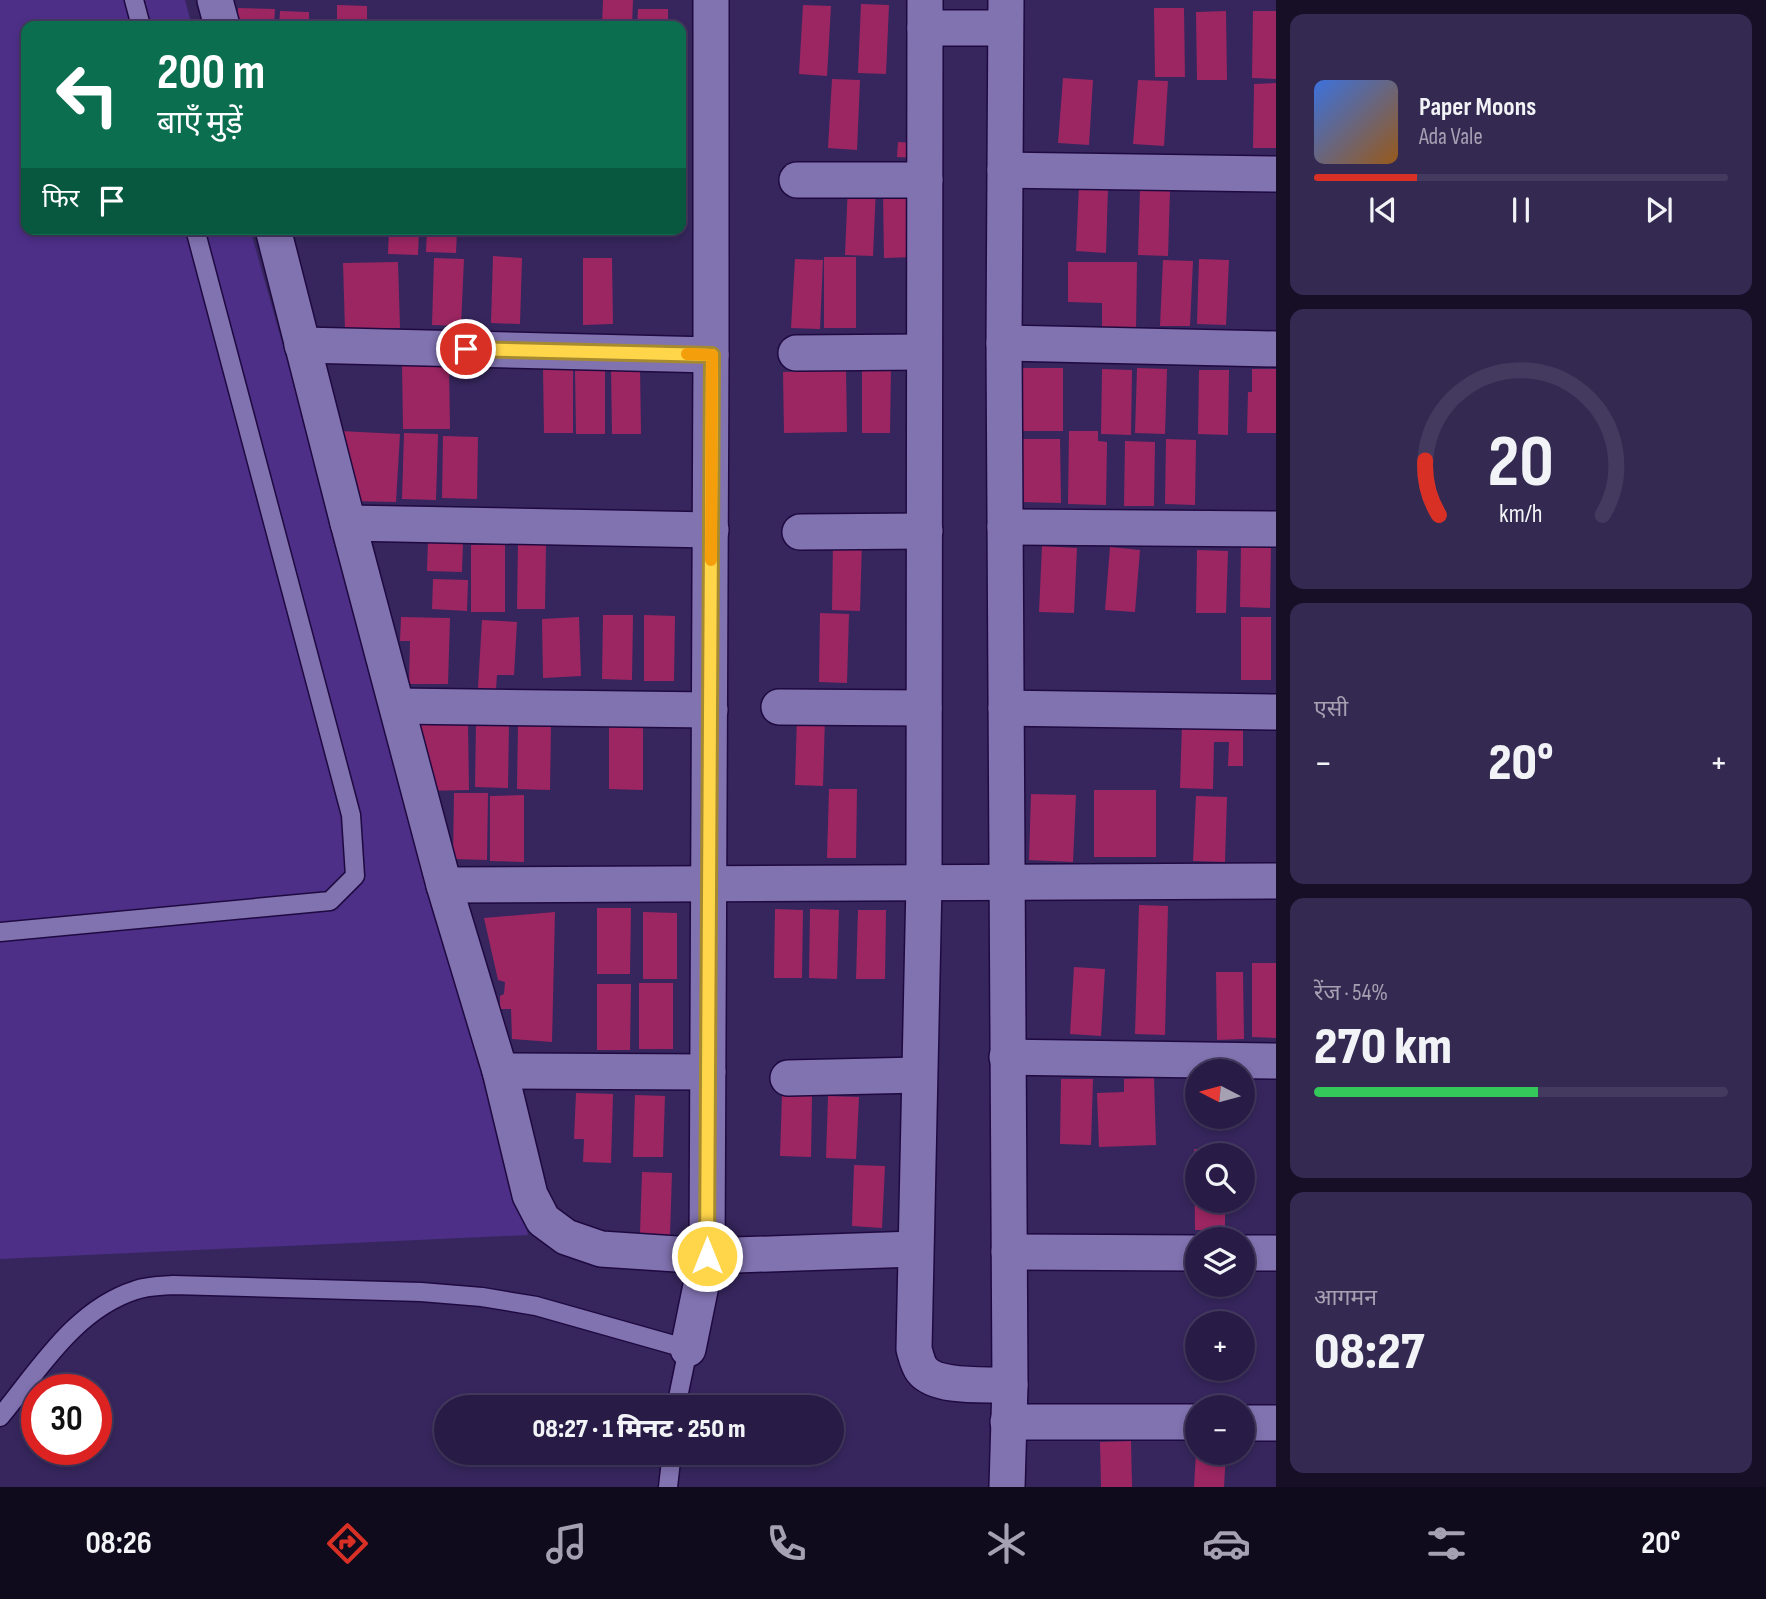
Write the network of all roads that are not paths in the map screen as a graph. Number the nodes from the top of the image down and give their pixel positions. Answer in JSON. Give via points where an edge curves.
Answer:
{"nodes":[{"id":1,"x":134,"y":0,"type":"edge"},
{"id":2,"x":215,"y":0,"type":"edge"},
{"id":3,"x":710,"y":0,"type":"edge"},
{"id":4,"x":925,"y":14,"type":"edge"},
{"id":5,"x":1005,"y":14,"type":"edge"},
{"id":6,"x":140,"y":21,"type":"edge"},
{"id":7,"x":221,"y":21,"type":"edge"},
{"id":8,"x":1005,"y":170,"type":"junction"},
{"id":9,"x":1276,"y":174,"type":"edge"},
{"id":10,"x":696,"y":177,"type":"edge"},
{"id":11,"x":797,"y":180,"type":"dead end"},
{"id":12,"x":925,"y":180,"type":"junction"},
{"id":13,"x":197,"y":235,"type":"edge"},
{"id":14,"x":274,"y":235,"type":"edge"},
{"id":15,"x":1004,"y":343,"type":"junction"},
{"id":16,"x":302,"y":345,"type":"junction"},
{"id":17,"x":1276,"y":349,"type":"edge"},
{"id":18,"x":796,"y":352,"type":"dead end"},
{"id":19,"x":924,"y":352,"type":"junction"},
{"id":20,"x":712,"y":355,"type":"junction"},
{"id":21,"x":348,"y":523,"type":"junction"},
{"id":22,"x":1005,"y":527,"type":"junction"},
{"id":23,"x":1276,"y":529,"type":"edge"},
{"id":24,"x":711,"y":530,"type":"junction"},
{"id":25,"x":925,"y":531,"type":"junction"},
{"id":26,"x":800,"y":532,"type":"dead end"},
{"id":27,"x":397,"y":706,"type":"junction"},
{"id":28,"x":779,"y":708,"type":"dead end"},
{"id":29,"x":924,"y":708,"type":"junction"},
{"id":30,"x":1006,"y":708,"type":"junction"},
{"id":31,"x":710,"y":710,"type":"junction"},
{"id":32,"x":1276,"y":712,"type":"edge"},
{"id":33,"x":1007,"y":881,"type":"junction"},
{"id":34,"x":1276,"y":881,"type":"edge"},
{"id":35,"x":924,"y":883,"type":"junction"},
{"id":36,"x":708,"y":884,"type":"junction"},
{"id":37,"x":444,"y":885,"type":"junction"},
{"id":38,"x":0,"y":932,"type":"edge"},
{"id":39,"x":1007,"y":1057,"type":"junction"},
{"id":40,"x":1276,"y":1062,"type":"edge"},
{"id":41,"x":499,"y":1071,"type":"junction"},
{"id":42,"x":708,"y":1072,"type":"junction"},
{"id":43,"x":919,"y":1075,"type":"junction"},
{"id":44,"x":788,"y":1078,"type":"dead end"},
{"id":45,"x":915,"y":1249,"type":"junction"},
{"id":46,"x":1009,"y":1252,"type":"junction"},
{"id":47,"x":1185,"y":1253,"type":"edge"},
{"id":48,"x":1255,"y":1253,"type":"edge"},
{"id":49,"x":1276,"y":1253,"type":"edge"},
{"id":50,"x":707,"y":1256,"type":"junction"},
{"id":51,"x":688,"y":1349,"type":"junction"},
{"id":52,"x":1010,"y":1385,"type":"junction"},
{"id":53,"x":678,"y":1395,"type":"edge"},
{"id":54,"x":0,"y":1417,"type":"edge"},
{"id":55,"x":1008,"y":1422,"type":"junction"},
{"id":56,"x":1185,"y":1422,"type":"edge"},
{"id":57,"x":1255,"y":1423,"type":"edge"},
{"id":58,"x":1276,"y":1423,"type":"edge"},
{"id":59,"x":671,"y":1465,"type":"edge"},
{"id":60,"x":668,"y":1487,"type":"edge"},
{"id":61,"x":1007,"y":1487,"type":"edge"}],
"edges":[{"from":1,"to":6,"type":"lane"},
{"from":2,"to":7,"type":"street"},
{"from":3,"to":10,"type":"street"},
{"from":4,"to":5,"type":"street"},
{"from":4,"to":12,"type":"street"},
{"from":5,"to":8,"type":"street"},
{"from":8,"to":9,"type":"street"},
{"from":8,"to":15,"type":"street"},
{"from":10,"to":20,"type":"street"},
{"from":11,"to":12,"type":"street"},
{"from":12,"to":19,"type":"street"},
{"from":13,"to":38,"type":"lane","via":[[351,814],[355,876],[330,901]]},
{"from":14,"to":16,"type":"street"},
{"from":15,"to":17,"type":"street"},
{"from":15,"to":22,"type":"street"},
{"from":16,"to":20,"type":"street"},
{"from":16,"to":21,"type":"street"},
{"from":18,"to":19,"type":"street"},
{"from":19,"to":25,"type":"street"},
{"from":20,"to":24,"type":"street"},
{"from":21,"to":24,"type":"street"},
{"from":21,"to":27,"type":"street"},
{"from":22,"to":23,"type":"street"},
{"from":22,"to":30,"type":"street"},
{"from":24,"to":31,"type":"street"},
{"from":25,"to":26,"type":"street"},
{"from":25,"to":29,"type":"street"},
{"from":27,"to":31,"type":"street"},
{"from":27,"to":37,"type":"street"},
{"from":28,"to":29,"type":"street"},
{"from":29,"to":35,"type":"street"},
{"from":30,"to":32,"type":"street"},
{"from":30,"to":33,"type":"street"},
{"from":31,"to":36,"type":"street"},
{"from":33,"to":34,"type":"street"},
{"from":33,"to":35,"type":"street"},
{"from":33,"to":39,"type":"street"},
{"from":35,"to":36,"type":"street"},
{"from":35,"to":43,"type":"street"},
{"from":36,"to":37,"type":"street"},
{"from":36,"to":42,"type":"street"},
{"from":37,"to":41,"type":"street"},
{"from":39,"to":40,"type":"street"},
{"from":39,"to":46,"type":"street"},
{"from":41,"to":42,"type":"street"},
{"from":41,"to":50,"type":"street","via":[[530,1195],[543,1220],[566,1237],[601,1249]]},
{"from":42,"to":50,"type":"street"},
{"from":43,"to":44,"type":"street"},
{"from":43,"to":45,"type":"street"},
{"from":45,"to":50,"type":"street"},
{"from":45,"to":52,"type":"street","via":[[914,1349],[922,1370],[933,1379],[951,1383]]},
{"from":46,"to":47,"type":"street"},
{"from":46,"to":52,"type":"street"},
{"from":48,"to":49,"type":"street"},
{"from":50,"to":51,"type":"street"},
{"from":51,"to":53,"type":"lane"},
{"from":51,"to":54,"type":"lane","via":[[536,1306],[482,1297],[173,1285],[137,1289],[99,1307],[69,1333]]},
{"from":52,"to":55,"type":"street"},
{"from":55,"to":56,"type":"street"},
{"from":55,"to":61,"type":"street"},
{"from":57,"to":58,"type":"street"},
{"from":59,"to":60,"type":"lane"}]}
